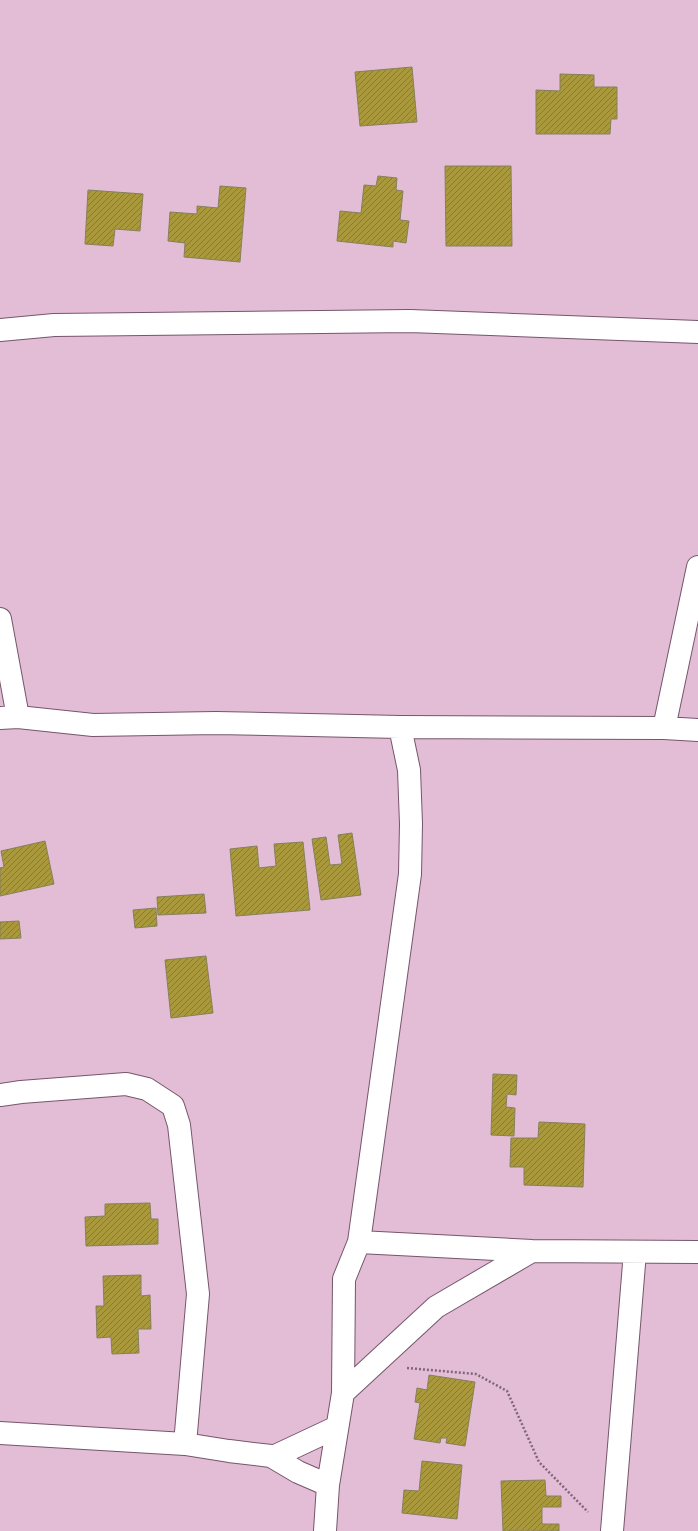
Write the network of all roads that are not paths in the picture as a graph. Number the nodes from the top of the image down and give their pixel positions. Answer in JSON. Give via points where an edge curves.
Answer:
{"nodes":[{"id":1,"x":0,"y":330,"type":"edge"},
{"id":2,"x":698,"y":332,"type":"edge"},
{"id":3,"x":698,"y":567,"type":"edge"},
{"id":4,"x":0,"y":619,"type":"edge"},
{"id":5,"x":9,"y":718,"type":"edge"},
{"id":6,"x":400,"y":727,"type":"junction"},
{"id":7,"x":664,"y":728,"type":"junction"},
{"id":8,"x":698,"y":730,"type":"edge"},
{"id":9,"x":0,"y":1095,"type":"edge"},
{"id":10,"x":359,"y":1242,"type":"junction"},
{"id":11,"x":532,"y":1251,"type":"junction"},
{"id":12,"x":635,"y":1252,"type":"junction"},
{"id":13,"x":698,"y":1252,"type":"edge"},
{"id":14,"x":343,"y":1393,"type":"junction"},
{"id":15,"x":337,"y":1427,"type":"junction"},
{"id":16,"x":0,"y":1432,"type":"edge"},
{"id":17,"x":185,"y":1444,"type":"junction"},
{"id":18,"x":273,"y":1457,"type":"junction"},
{"id":19,"x":328,"y":1485,"type":"junction"},
{"id":20,"x":324,"y":1531,"type":"edge"},
{"id":21,"x":612,"y":1531,"type":"edge"}],
"edges":[{"from":1,"to":2,"type":"street","via":[[54,325],[410,321]]},
{"from":3,"to":7,"type":"street"},
{"from":4,"to":5,"type":"street"},
{"from":5,"to":6,"type":"street","via":[[93,725],[216,723]]},
{"from":6,"to":7,"type":"street"},
{"from":6,"to":10,"type":"street","via":[[409,770],[410,874]]},
{"from":7,"to":8,"type":"street"},
{"from":9,"to":17,"type":"street","via":[[126,1084],[147,1089],[173,1106],[179,1125],[198,1294]]},
{"from":10,"to":11,"type":"street"},
{"from":10,"to":14,"type":"street","via":[[344,1279]]},
{"from":11,"to":12,"type":"street"},
{"from":11,"to":14,"type":"street","via":[[436,1307]]},
{"from":12,"to":13,"type":"street"},
{"from":12,"to":21,"type":"street"},
{"from":14,"to":15,"type":"street"},
{"from":15,"to":18,"type":"street"},
{"from":15,"to":19,"type":"street"},
{"from":16,"to":17,"type":"street"},
{"from":17,"to":18,"type":"street"},
{"from":18,"to":19,"type":"street","via":[[298,1472]]},
{"from":19,"to":20,"type":"street"}]}
